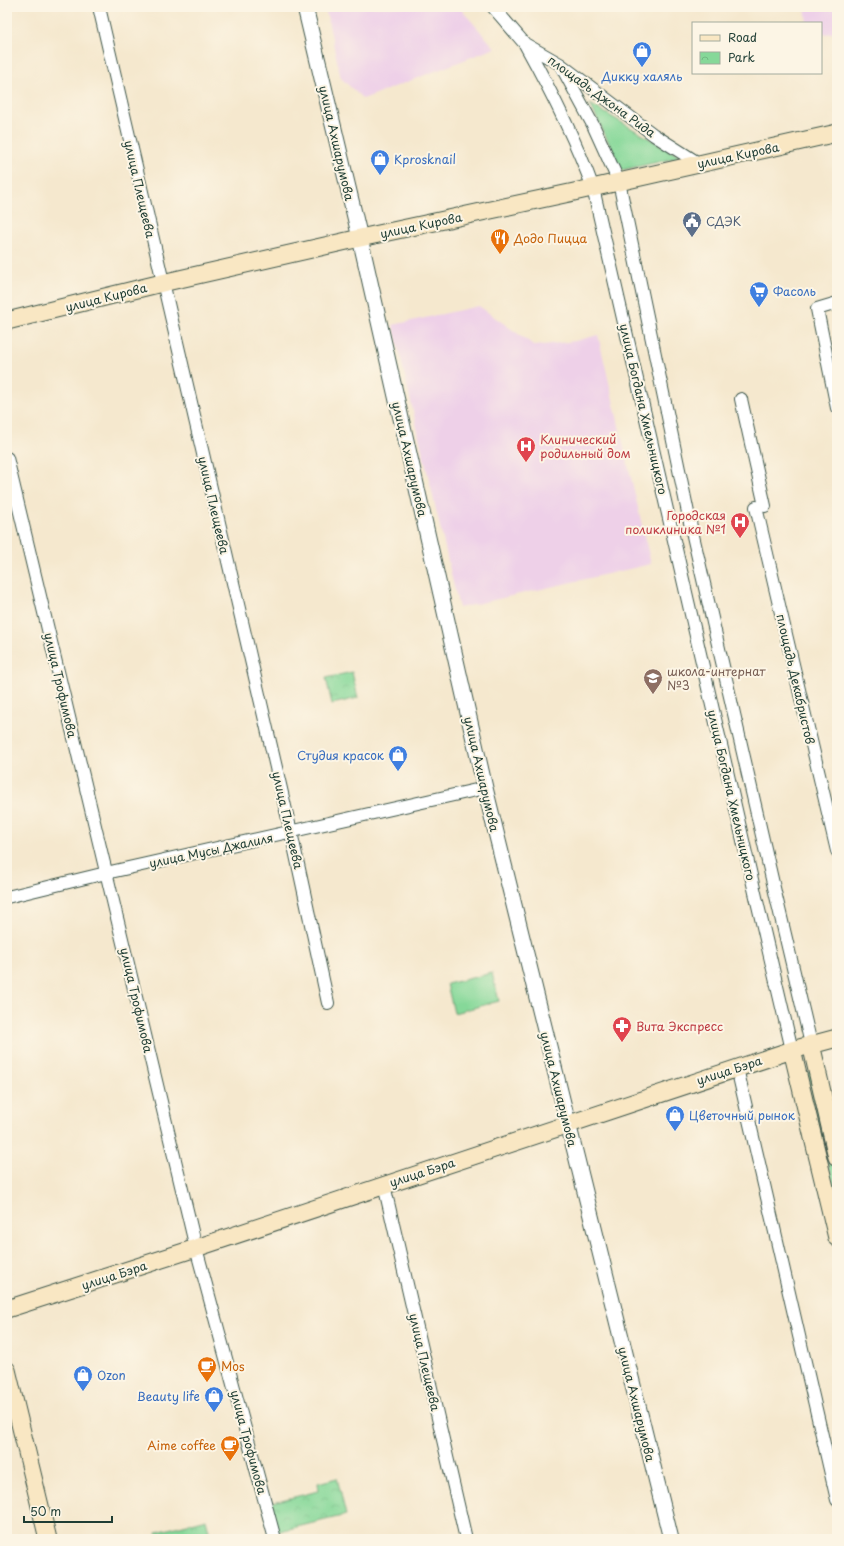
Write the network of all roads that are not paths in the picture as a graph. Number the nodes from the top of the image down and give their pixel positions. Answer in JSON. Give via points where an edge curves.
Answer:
{"nodes":[{"id":1,"x":98,"y":7,"type":"edge"},
{"id":2,"x":305,"y":7,"type":"edge"},
{"id":3,"x":493,"y":7,"type":"edge"},
{"id":4,"x":525,"y":44,"type":"junction"},
{"id":5,"x":560,"y":64,"type":"junction"},
{"id":6,"x":837,"y":133,"type":"edge"},
{"id":7,"x":698,"y":163,"type":"junction"},
{"id":8,"x":619,"y":182,"type":"junction"},
{"id":9,"x":593,"y":188,"type":"junction"},
{"id":10,"x":360,"y":238,"type":"junction"},
{"id":11,"x":162,"y":283,"type":"junction"},
{"id":12,"x":837,"y":303,"type":"edge"},
{"id":13,"x":7,"y":321,"type":"edge"},
{"id":14,"x":741,"y":399,"type":"dead end"},
{"id":15,"x":837,"y":408,"type":"edge"},
{"id":16,"x":7,"y":458,"type":"edge"},
{"id":17,"x":485,"y":788,"type":"junction"},
{"id":18,"x":291,"y":832,"type":"junction"},
{"id":19,"x":837,"y":851,"type":"edge"},
{"id":20,"x":106,"y":873,"type":"junction"},
{"id":21,"x":7,"y":897,"type":"edge"},
{"id":22,"x":328,"y":1003,"type":"dead end"},
{"id":23,"x":837,"y":1038,"type":"edge"},
{"id":24,"x":811,"y":1044,"type":"junction"},
{"id":25,"x":792,"y":1050,"type":"junction"},
{"id":26,"x":737,"y":1068,"type":"junction"},
{"id":27,"x":568,"y":1124,"type":"junction"},
{"id":28,"x":837,"y":1157,"type":"edge"},
{"id":29,"x":384,"y":1185,"type":"junction"},
{"id":30,"x":837,"y":1238,"type":"edge"},
{"id":31,"x":196,"y":1248,"type":"junction"},
{"id":32,"x":7,"y":1309,"type":"edge"},
{"id":33,"x":7,"y":1370,"type":"edge"},
{"id":34,"x":837,"y":1500,"type":"edge"},
{"id":35,"x":48,"y":1539,"type":"edge"},
{"id":36,"x":275,"y":1539,"type":"edge"},
{"id":37,"x":466,"y":1539,"type":"edge"},
{"id":38,"x":671,"y":1539,"type":"edge"}],
"edges":[{"from":1,"to":11,"type":"street","name":"улица Плещеева"},
{"from":2,"to":10,"type":"street","name":"улица Ахшарумова"},
{"from":3,"to":4,"type":"street","name":"площадь Джона Рида"},
{"from":4,"to":5,"type":"street","name":"площадь Джона Рида"},
{"from":4,"to":9,"type":"street","name":"улица Богдана Хмельницкого","via":[[572,136]]},
{"from":5,"to":7,"type":"street","name":"площадь Джона Рида","via":[[654,135]]},
{"from":5,"to":8,"type":"street","name":"улица Богдана Хмельницкого","via":[[593,125]]},
{"from":6,"to":7,"type":"main road","name":"улица Кирова"},
{"from":7,"to":8,"type":"main road","name":"улица Кирова"},
{"from":8,"to":9,"type":"main road","name":"улица Кирова"},
{"from":8,"to":24,"type":"street","name":"улица Богдана Хмельницкого","via":[[691,527]]},
{"from":9,"to":10,"type":"main road","name":"улица Кирова"},
{"from":9,"to":25,"type":"street","name":"улица Богдана Хмельницкого"},
{"from":10,"to":11,"type":"main road","name":"улица Кирова"},
{"from":10,"to":17,"type":"street","name":"улица Ахшарумова"},
{"from":11,"to":13,"type":"main road","name":"улица Кирова"},
{"from":11,"to":18,"type":"street","name":"улица Плещеева"},
{"from":12,"to":15,"type":"street","via":[[817,309]]},
{"from":14,"to":19,"type":"street","name":"площадь Декабристов","via":[[760,507]]},
{"from":16,"to":20,"type":"street","name":"улица Трофимова"},
{"from":17,"to":18,"type":"street","name":"улица Мусы Джалиля"},
{"from":17,"to":27,"type":"street","name":"улица Ахшарумова"},
{"from":18,"to":20,"type":"street","name":"улица Мусы Джалиля"},
{"from":18,"to":22,"type":"street","name":"улица Плещеева"},
{"from":20,"to":21,"type":"street","name":"улица Мусы Джалиля"},
{"from":20,"to":31,"type":"street","name":"улица Трофимова"},
{"from":23,"to":24,"type":"main road","name":"улица Бэра"},
{"from":24,"to":25,"type":"main road","name":"улица Бэра"},
{"from":24,"to":28,"type":"main road","name":"улица Богдана Хмельницкого"},
{"from":25,"to":26,"type":"main road","name":"улица Бэра"},
{"from":25,"to":30,"type":"main road","name":"улица Богдана Хмельницкого"},
{"from":26,"to":27,"type":"main road","name":"улица Бэра"},
{"from":26,"to":34,"type":"street"},
{"from":27,"to":29,"type":"main road","name":"улица Бэра"},
{"from":27,"to":38,"type":"street","name":"улица Ахшарумова"},
{"from":29,"to":31,"type":"main road","name":"улица Бэра"},
{"from":29,"to":37,"type":"street","name":"улица Плещеева"},
{"from":31,"to":32,"type":"main road","name":"улица Бэра"},
{"from":31,"to":36,"type":"street","name":"улица Трофимова"},
{"from":33,"to":35,"type":"main road"}]}
